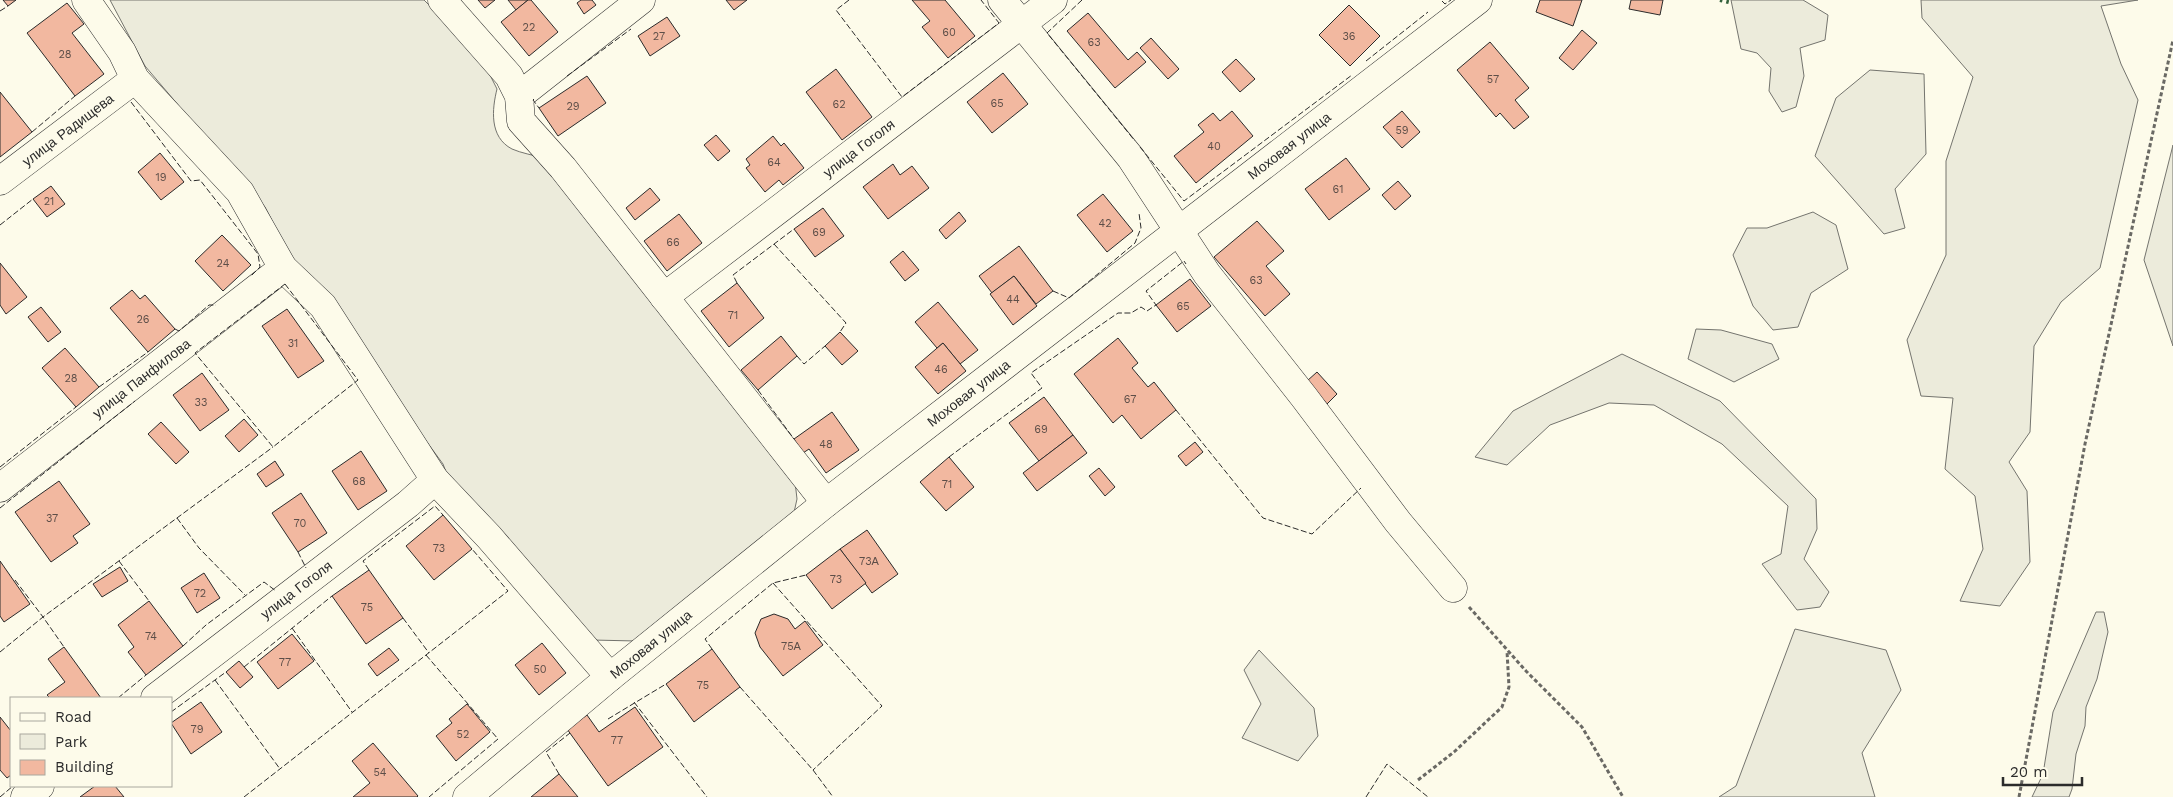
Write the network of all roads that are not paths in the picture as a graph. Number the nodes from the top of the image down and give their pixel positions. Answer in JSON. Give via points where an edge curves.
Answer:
{"nodes":[{"id":1,"x":86,"y":0,"type":"edge"},
{"id":2,"x":442,"y":0,"type":"edge"},
{"id":3,"x":640,"y":0,"type":"edge"},
{"id":4,"x":1002,"y":0,"type":"edge"},
{"id":5,"x":1053,"y":0,"type":"edge"},
{"id":6,"x":1478,"y":0,"type":"edge"},
{"id":7,"x":1022,"y":26,"type":"junction"},
{"id":8,"x":135,"y":79,"type":"junction"},
{"id":9,"x":519,"y":96,"type":"junction"},
{"id":10,"x":0,"y":180,"type":"edge"},
{"id":11,"x":1179,"y":232,"type":"junction"},
{"id":12,"x":283,"y":268,"type":"junction"},
{"id":13,"x":664,"y":297,"type":"junction"},
{"id":14,"x":434,"y":480,"type":"junction"},
{"id":15,"x":0,"y":488,"type":"edge"},
{"id":16,"x":826,"y":503,"type":"junction"},
{"id":17,"x":1453,"y":588,"type":"road end"},
{"id":18,"x":610,"y":677,"type":"junction"},
{"id":19,"x":156,"y":697,"type":"edge"},
{"id":20,"x":39,"y":787,"type":"edge"},
{"id":21,"x":25,"y":797,"type":"edge"},
{"id":22,"x":467,"y":797,"type":"edge"}],
"edges":[{"from":1,"to":8,"type":"street","via":[[122,52]]},
{"from":2,"to":9,"type":"street","via":[[509,76]]},
{"from":3,"to":9,"type":"street"},
{"from":4,"to":7,"type":"street"},
{"from":5,"to":7,"type":"street","name":"улица Гоголя"},
{"from":6,"to":11,"type":"street","name":"Моховая улица"},
{"from":7,"to":11,"type":"street","via":[[1131,158]]},
{"from":7,"to":13,"type":"street","name":"улица Гоголя"},
{"from":8,"to":10,"type":"street","name":"улица Радищева"},
{"from":8,"to":12,"type":"street","via":[[240,192]]},
{"from":9,"to":13,"type":"street","via":[[522,121]]},
{"from":11,"to":16,"type":"street","name":"Моховая улица"},
{"from":11,"to":17,"type":"street","via":[[1207,274],[1398,522]]},
{"from":12,"to":14,"type":"street","via":[[323,306]]},
{"from":12,"to":15,"type":"street","name":"улица Панфилова"},
{"from":13,"to":16,"type":"street"},
{"from":14,"to":18,"type":"street","via":[[489,537]]},
{"from":14,"to":19,"type":"street","name":"улица Гоголя","via":[[408,504]]},
{"from":16,"to":18,"type":"street","name":"Моховая улица"},
{"from":18,"to":22,"type":"street","name":"Моховая улица"},
{"from":20,"to":21,"type":"street"}]}
